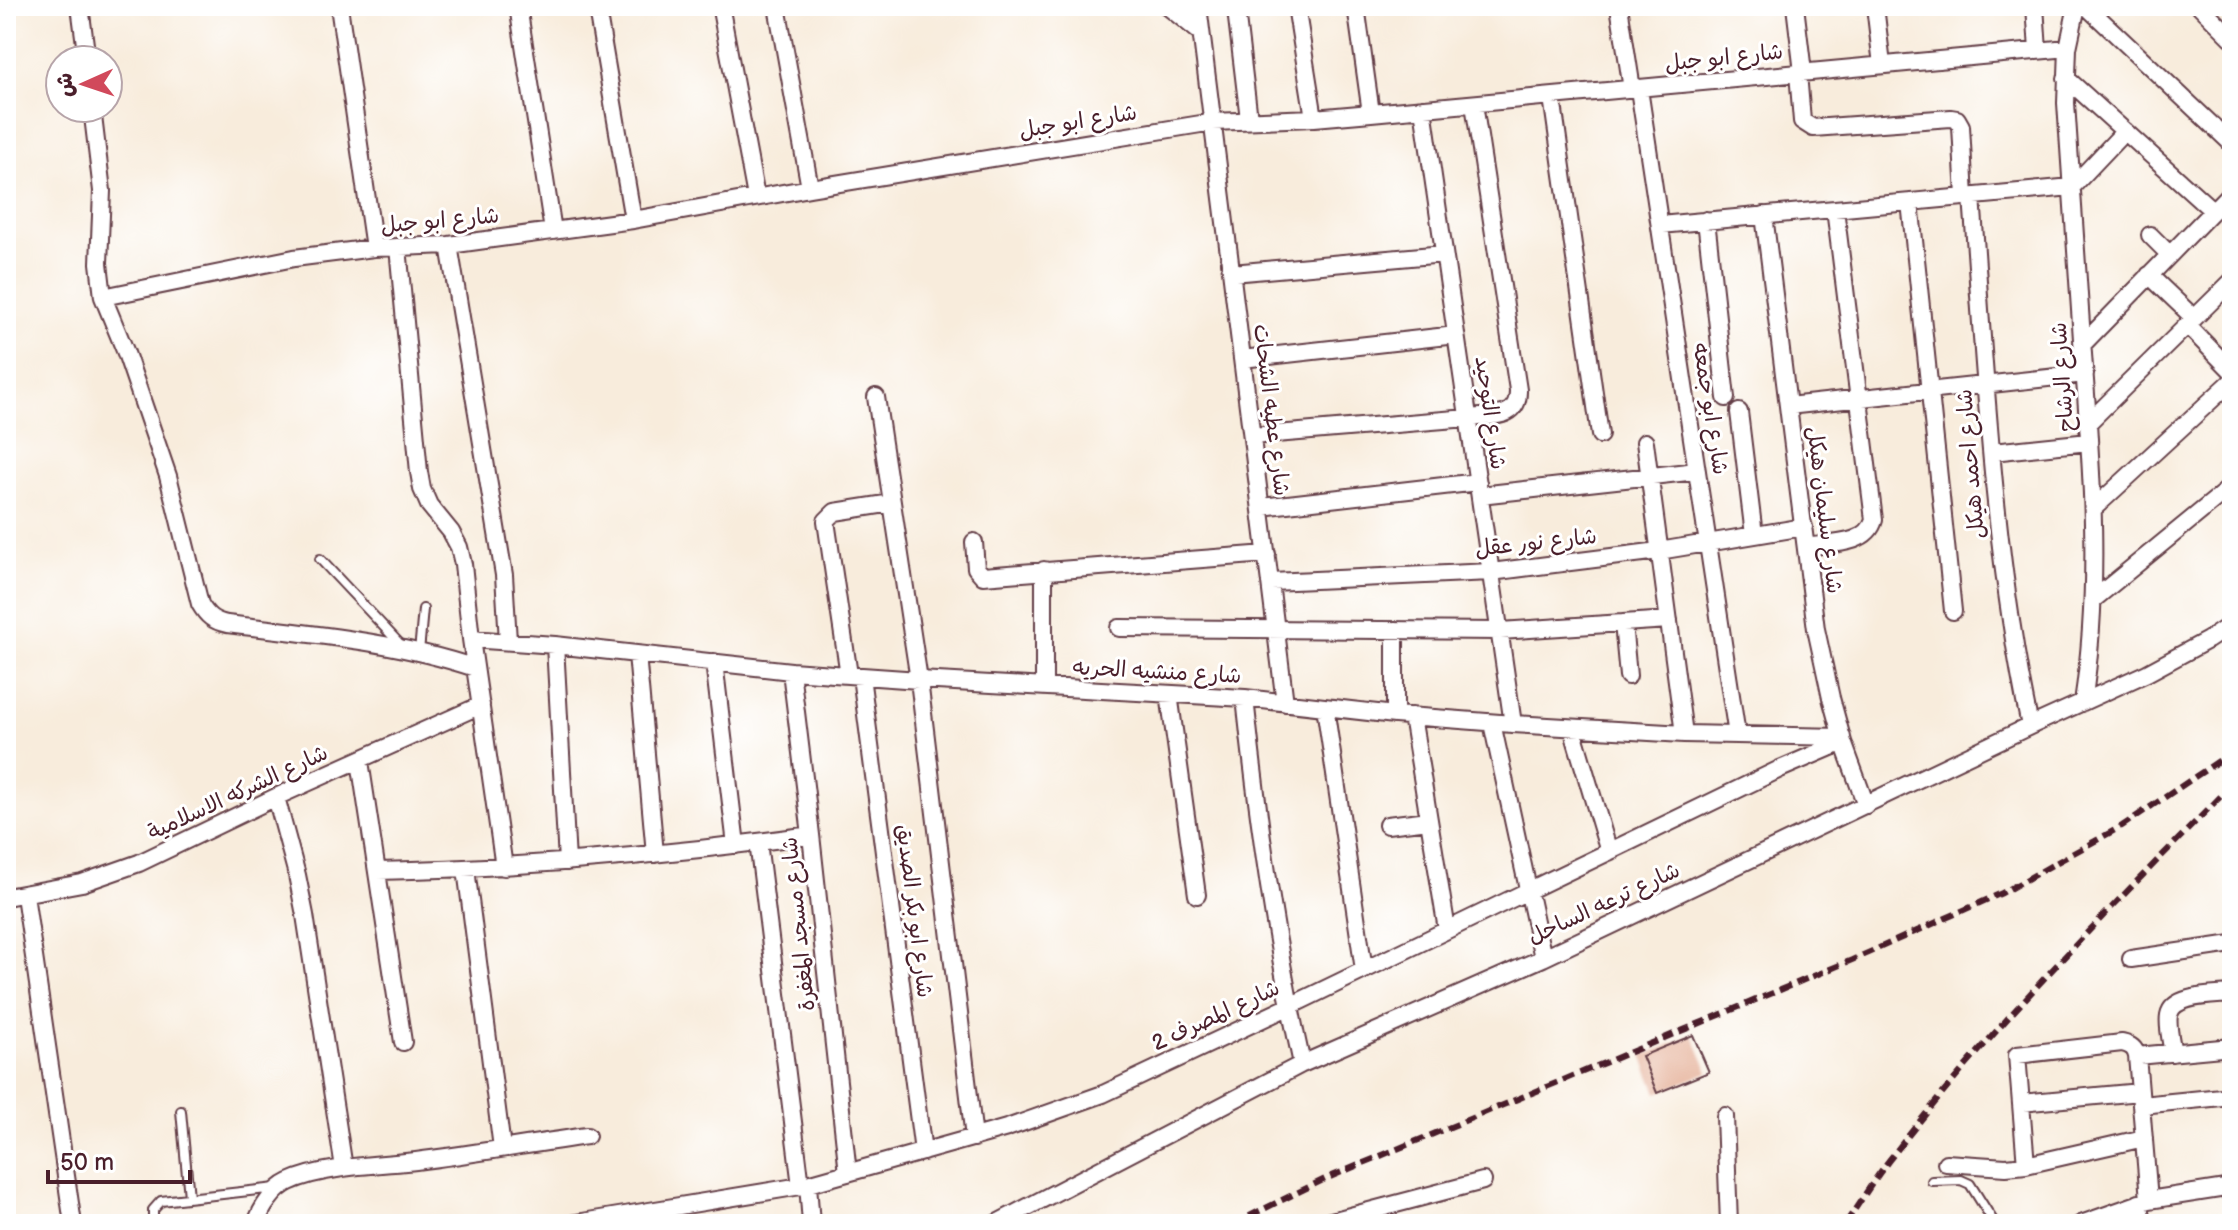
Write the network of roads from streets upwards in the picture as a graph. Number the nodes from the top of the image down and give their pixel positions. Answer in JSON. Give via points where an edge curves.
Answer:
{"nodes":[{"id":1,"x":80,"y":6,"type":"edge"},
{"id":2,"x":339,"y":6,"type":"edge"},
{"id":3,"x":518,"y":6,"type":"edge"},
{"id":4,"x":777,"y":6,"type":"edge"},
{"id":5,"x":1167,"y":6,"type":"edge"},
{"id":6,"x":1198,"y":6,"type":"edge"},
{"id":7,"x":1296,"y":6,"type":"edge"},
{"id":8,"x":1356,"y":6,"type":"edge"},
{"id":9,"x":1619,"y":6,"type":"edge"},
{"id":10,"x":1795,"y":6,"type":"edge"},
{"id":11,"x":1875,"y":6,"type":"edge"},
{"id":12,"x":2035,"y":6,"type":"edge"},
{"id":13,"x":2077,"y":6,"type":"edge"},
{"id":14,"x":2086,"y":6,"type":"edge"},
{"id":15,"x":2200,"y":6,"type":"edge"},
{"id":16,"x":721,"y":10,"type":"dead end"},
{"id":17,"x":1236,"y":10,"type":"dead end"},
{"id":18,"x":599,"y":21,"type":"dead end"},
{"id":19,"x":1201,"y":33,"type":"junction"},
{"id":20,"x":2232,"y":38,"type":"edge"},
{"id":21,"x":85,"y":44,"type":"edge"},
{"id":22,"x":2068,"y":48,"type":"junction"},
{"id":23,"x":2038,"y":50,"type":"junction"},
{"id":24,"x":1882,"y":65,"type":"junction"},
{"id":25,"x":1800,"y":73,"type":"junction"},
{"id":26,"x":2066,"y":78,"type":"junction"},
{"id":27,"x":1636,"y":89,"type":"junction"},
{"id":28,"x":1552,"y":97,"type":"junction"},
{"id":29,"x":1474,"y":104,"type":"junction"},
{"id":30,"x":1423,"y":108,"type":"junction"},
{"id":31,"x":1371,"y":113,"type":"junction"},
{"id":32,"x":1314,"y":118,"type":"junction"},
{"id":33,"x":1249,"y":119,"type":"junction"},
{"id":34,"x":1213,"y":122,"type":"junction"},
{"id":35,"x":94,"y":124,"type":"edge"},
{"id":36,"x":2125,"y":131,"type":"junction"},
{"id":37,"x":2232,"y":144,"type":"edge"},
{"id":38,"x":2072,"y":187,"type":"junction"},
{"id":39,"x":810,"y":188,"type":"junction"},
{"id":40,"x":2232,"y":191,"type":"edge"},
{"id":41,"x":1968,"y":196,"type":"junction"},
{"id":42,"x":756,"y":197,"type":"junction"},
{"id":43,"x":1910,"y":202,"type":"junction"},
{"id":44,"x":1835,"y":209,"type":"junction"},
{"id":45,"x":2213,"y":211,"type":"junction"},
{"id":46,"x":1764,"y":215,"type":"junction"},
{"id":47,"x":633,"y":220,"type":"junction"},
{"id":48,"x":1706,"y":220,"type":"junction"},
{"id":49,"x":1660,"y":225,"type":"junction"},
{"id":50,"x":553,"y":231,"type":"junction"},
{"id":51,"x":2150,"y":235,"type":"dead end"},
{"id":52,"x":449,"y":245,"type":"junction"},
{"id":53,"x":398,"y":247,"type":"junction"},
{"id":54,"x":374,"y":248,"type":"junction"},
{"id":55,"x":1444,"y":254,"type":"junction"},
{"id":56,"x":2169,"y":254,"type":"junction"},
{"id":57,"x":1232,"y":273,"type":"junction"},
{"id":58,"x":2149,"y":275,"type":"junction"},
{"id":59,"x":2232,"y":281,"type":"edge"},
{"id":60,"x":103,"y":297,"type":"junction"},
{"id":61,"x":2190,"y":322,"type":"junction"},
{"id":62,"x":1456,"y":335,"type":"junction"},
{"id":63,"x":2083,"y":344,"type":"junction"},
{"id":64,"x":1242,"y":359,"type":"junction"},
{"id":65,"x":2232,"y":371,"type":"edge"},
{"id":66,"x":2085,"y":374,"type":"junction"},
{"id":67,"x":2232,"y":381,"type":"edge"},
{"id":68,"x":1986,"y":385,"type":"junction"},
{"id":69,"x":1930,"y":391,"type":"junction"},
{"id":70,"x":876,"y":397,"type":"dead end"},
{"id":71,"x":1726,"y":398,"type":"dead end"},
{"id":72,"x":1859,"y":399,"type":"junction"},
{"id":73,"x":1788,"y":406,"type":"junction"},
{"id":74,"x":1739,"y":412,"type":"dead end"},
{"id":75,"x":1468,"y":418,"type":"junction"},
{"id":76,"x":2088,"y":423,"type":"junction"},
{"id":77,"x":1600,"y":435,"type":"dead end"},
{"id":78,"x":1252,"y":436,"type":"junction"},
{"id":79,"x":1645,"y":442,"type":"dead end"},
{"id":80,"x":2089,"y":442,"type":"junction"},
{"id":81,"x":1992,"y":452,"type":"junction"},
{"id":82,"x":1697,"y":471,"type":"junction"},
{"id":83,"x":1649,"y":476,"type":"junction"},
{"id":84,"x":2232,"y":486,"type":"edge"},
{"id":85,"x":1479,"y":489,"type":"junction"},
{"id":86,"x":892,"y":503,"type":"junction"},
{"id":87,"x":1261,"y":507,"type":"junction"},
{"id":88,"x":2093,"y":509,"type":"junction"},
{"id":89,"x":1804,"y":527,"type":"junction"},
{"id":90,"x":1754,"y":535,"type":"junction"},
{"id":91,"x":974,"y":542,"type":"dead end"},
{"id":92,"x":1708,"y":543,"type":"junction"},
{"id":93,"x":1806,"y":547,"type":"junction"},
{"id":94,"x":1659,"y":551,"type":"junction"},
{"id":95,"x":1267,"y":554,"type":"junction"},
{"id":96,"x":1044,"y":570,"type":"junction"},
{"id":97,"x":1491,"y":572,"type":"junction"},
{"id":98,"x":1271,"y":582,"type":"junction"},
{"id":99,"x":2094,"y":599,"type":"junction"},
{"id":100,"x":1953,"y":611,"type":"dead end"},
{"id":101,"x":1669,"y":620,"type":"junction"},
{"id":102,"x":1623,"y":623,"type":"junction"},
{"id":103,"x":2232,"y":624,"type":"edge"},
{"id":104,"x":1119,"y":628,"type":"dead end"},
{"id":105,"x":1277,"y":628,"type":"junction"},
{"id":106,"x":1395,"y":630,"type":"junction"},
{"id":107,"x":1500,"y":631,"type":"junction"},
{"id":108,"x":471,"y":639,"type":"junction"},
{"id":109,"x":508,"y":641,"type":"junction"},
{"id":110,"x":555,"y":645,"type":"junction"},
{"id":111,"x":637,"y":654,"type":"junction"},
{"id":112,"x":714,"y":662,"type":"junction"},
{"id":113,"x":475,"y":668,"type":"junction"},
{"id":114,"x":791,"y":671,"type":"junction"},
{"id":115,"x":855,"y":676,"type":"junction"},
{"id":116,"x":1628,"y":676,"type":"dead end"},
{"id":117,"x":919,"y":680,"type":"junction"},
{"id":118,"x":1044,"y":687,"type":"junction"},
{"id":119,"x":1169,"y":694,"type":"junction"},
{"id":120,"x":1245,"y":698,"type":"junction"},
{"id":121,"x":2083,"y":702,"type":"junction"},
{"id":122,"x":1285,"y":703,"type":"junction"},
{"id":123,"x":481,"y":705,"type":"junction"},
{"id":124,"x":1325,"y":707,"type":"junction"},
{"id":125,"x":1404,"y":715,"type":"junction"},
{"id":126,"x":1492,"y":723,"type":"junction"},
{"id":127,"x":1513,"y":724,"type":"junction"},
{"id":128,"x":2030,"y":726,"type":"junction"},
{"id":129,"x":1572,"y":728,"type":"junction"},
{"id":130,"x":1684,"y":734,"type":"junction"},
{"id":131,"x":1737,"y":735,"type":"junction"},
{"id":132,"x":1842,"y":740,"type":"junction"},
{"id":133,"x":360,"y":761,"type":"junction"},
{"id":134,"x":276,"y":797,"type":"junction"},
{"id":135,"x":1866,"y":805,"type":"junction"},
{"id":136,"x":1429,"y":820,"type":"junction"},
{"id":137,"x":1387,"y":825,"type":"dead end"},
{"id":138,"x":811,"y":835,"type":"junction"},
{"id":139,"x":758,"y":842,"type":"junction"},
{"id":140,"x":736,"y":845,"type":"junction"},
{"id":141,"x":1609,"y":852,"type":"junction"},
{"id":142,"x":655,"y":854,"type":"junction"},
{"id":143,"x":567,"y":862,"type":"junction"},
{"id":144,"x":504,"y":867,"type":"junction"},
{"id":145,"x":466,"y":869,"type":"junction"},
{"id":146,"x":378,"y":871,"type":"junction"},
{"id":147,"x":1528,"y":891,"type":"junction"},
{"id":148,"x":25,"y":895,"type":"junction"},
{"id":149,"x":1197,"y":895,"type":"dead end"},
{"id":150,"x":6,"y":897,"type":"edge"},
{"id":151,"x":1447,"y":930,"type":"junction"},
{"id":152,"x":2232,"y":944,"type":"edge"},
{"id":153,"x":1543,"y":958,"type":"junction"},
{"id":154,"x":2131,"y":959,"type":"dead end"},
{"id":155,"x":1364,"y":970,"type":"junction"},
{"id":156,"x":2232,"y":994,"type":"edge"},
{"id":157,"x":1290,"y":1006,"type":"junction"},
{"id":158,"x":403,"y":1042,"type":"dead end"},
{"id":159,"x":2232,"y":1047,"type":"edge"},
{"id":160,"x":2173,"y":1053,"type":"junction"},
{"id":161,"x":2137,"y":1056,"type":"junction"},
{"id":162,"x":1302,"y":1064,"type":"junction"},
{"id":163,"x":2232,"y":1096,"type":"edge"},
{"id":164,"x":2140,"y":1098,"type":"junction"},
{"id":165,"x":2021,"y":1103,"type":"junction"},
{"id":166,"x":1725,"y":1116,"type":"dead end"},
{"id":167,"x":587,"y":1136,"type":"dead end"},
{"id":168,"x":974,"y":1138,"type":"junction"},
{"id":169,"x":2144,"y":1138,"type":"junction"},
{"id":170,"x":502,"y":1148,"type":"junction"},
{"id":171,"x":923,"y":1152,"type":"junction"},
{"id":172,"x":1946,"y":1163,"type":"dead end"},
{"id":173,"x":2026,"y":1165,"type":"junction"},
{"id":174,"x":344,"y":1168,"type":"junction"},
{"id":175,"x":848,"y":1173,"type":"junction"},
{"id":176,"x":1483,"y":1181,"type":"dead end"},
{"id":177,"x":804,"y":1185,"type":"junction"},
{"id":178,"x":2232,"y":1187,"type":"edge"},
{"id":179,"x":2144,"y":1201,"type":"junction"},
{"id":180,"x":1384,"y":1206,"type":"junction"},
{"id":181,"x":73,"y":1224,"type":"edge"},
{"id":182,"x":256,"y":1224,"type":"edge"},
{"id":183,"x":570,"y":1224,"type":"edge"},
{"id":184,"x":811,"y":1224,"type":"edge"},
{"id":185,"x":995,"y":1224,"type":"edge"},
{"id":186,"x":1320,"y":1224,"type":"edge"},
{"id":187,"x":1382,"y":1224,"type":"edge"},
{"id":188,"x":1729,"y":1224,"type":"edge"},
{"id":189,"x":2081,"y":1224,"type":"edge"},
{"id":190,"x":2144,"y":1224,"type":"edge"}],
"edges":[{"from":1,"to":21,"type":"street"},
{"from":2,"to":54,"type":"street"},
{"from":3,"to":50,"type":"street"},
{"from":4,"to":39,"type":"street"},
{"from":5,"to":19,"type":"street"},
{"from":6,"to":19,"type":"street","name":"شارع عطيه الشحات"},
{"from":7,"to":32,"type":"street"},
{"from":8,"to":31,"type":"street"},
{"from":9,"to":27,"type":"street","name":"شارع ابو جمعه"},
{"from":10,"to":25,"type":"street"},
{"from":11,"to":24,"type":"street"},
{"from":12,"to":23,"type":"street"},
{"from":13,"to":22,"type":"street","name":"شارع الرشاح"},
{"from":14,"to":37,"type":"street"},
{"from":15,"to":20,"type":"street"},
{"from":16,"to":42,"type":"street"},
{"from":17,"to":33,"type":"street"},
{"from":18,"to":47,"type":"street"},
{"from":19,"to":34,"type":"street","name":"شارع عطيه الشحات"},
{"from":22,"to":23,"type":"street","name":"شارع ابو جبل"},
{"from":22,"to":26,"type":"street","name":"شارع الرشاح"},
{"from":23,"to":24,"type":"street","name":"شارع ابو جبل"},
{"from":24,"to":25,"type":"street","name":"شارع ابو جبل"},
{"from":25,"to":27,"type":"street","name":"شارع ابو جبل"},
{"from":25,"to":41,"type":"street","name":"شارع احمد هيكل","via":[[1802,121],[1813,128],[1957,119]]},
{"from":26,"to":36,"type":"street"},
{"from":26,"to":38,"type":"street","name":"شارع الرشاح"},
{"from":27,"to":28,"type":"street","name":"شارع ابو جبل"},
{"from":27,"to":49,"type":"street","name":"شارع ابو جمعه"},
{"from":28,"to":29,"type":"street","name":"شارع ابو جبل"},
{"from":28,"to":77,"type":"street"},
{"from":29,"to":30,"type":"street","name":"شارع ابو جبل"},
{"from":29,"to":75,"type":"street","via":[[1519,402],[1503,414]]},
{"from":30,"to":31,"type":"street","name":"شارع ابو جبل"},
{"from":30,"to":55,"type":"street","name":"شارع التوحيد"},
{"from":31,"to":32,"type":"street","name":"شارع ابو جبل"},
{"from":32,"to":33,"type":"street","name":"شارع ابو جبل"},
{"from":33,"to":34,"type":"street","name":"شارع ابو جبل"},
{"from":34,"to":39,"type":"street","name":"شارع ابو جبل"},
{"from":34,"to":57,"type":"street","name":"شارع عطيه الشحات"},
{"from":35,"to":60,"type":"street","via":[[102,191]]},
{"from":36,"to":38,"type":"street"},
{"from":36,"to":45,"type":"street"},
{"from":38,"to":41,"type":"street"},
{"from":38,"to":63,"type":"street","name":"شارع الرشاح"},
{"from":39,"to":42,"type":"street","name":"شارع ابو جبل"},
{"from":40,"to":45,"type":"street"},
{"from":41,"to":43,"type":"street"},
{"from":41,"to":68,"type":"street","name":"شارع احمد هيكل"},
{"from":42,"to":47,"type":"street","name":"شارع ابو جبل"},
{"from":43,"to":44,"type":"street"},
{"from":43,"to":69,"type":"street"},
{"from":44,"to":46,"type":"street"},
{"from":44,"to":72,"type":"street"},
{"from":45,"to":56,"type":"street"},
{"from":46,"to":48,"type":"street"},
{"from":46,"to":73,"type":"street","name":"شارع سليمان هيكل"},
{"from":47,"to":50,"type":"street","name":"شارع ابو جبل"},
{"from":48,"to":49,"type":"street"},
{"from":48,"to":71,"type":"street"},
{"from":49,"to":82,"type":"street","name":"شارع ابو جمعه"},
{"from":50,"to":52,"type":"street","name":"شارع ابو جبل"},
{"from":51,"to":56,"type":"street"},
{"from":52,"to":53,"type":"street","name":"شارع ابو جبل"},
{"from":52,"to":109,"type":"street","via":[[504,575]]},
{"from":53,"to":54,"type":"street","name":"شارع ابو جبل"},
{"from":53,"to":108,"type":"street","via":[[422,489],[459,547]]},
{"from":54,"to":60,"type":"street","name":"شارع ابو جبل","via":[[294,258]]},
{"from":55,"to":57,"type":"street"},
{"from":55,"to":62,"type":"street","name":"شارع التوحيد"},
{"from":56,"to":58,"type":"street"},
{"from":57,"to":64,"type":"street","name":"شارع عطيه الشحات"},
{"from":58,"to":61,"type":"street"},
{"from":58,"to":63,"type":"street"},
{"from":59,"to":61,"type":"street"},
{"from":60,"to":113,"type":"street","via":[[147,410],[206,614],[227,624],[412,650]]},
{"from":61,"to":65,"type":"street"},
{"from":61,"to":76,"type":"street"},
{"from":62,"to":64,"type":"street"},
{"from":62,"to":75,"type":"street","name":"شارع التوحيد"},
{"from":63,"to":66,"type":"street","name":"شارع الرشاح"},
{"from":64,"to":78,"type":"street","name":"شارع عطيه الشحات"},
{"from":66,"to":68,"type":"street"},
{"from":66,"to":76,"type":"street","name":"شارع الرشاح"},
{"from":67,"to":88,"type":"street"},
{"from":68,"to":69,"type":"street"},
{"from":68,"to":81,"type":"street","name":"شارع احمد هيكل"},
{"from":69,"to":72,"type":"street"},
{"from":69,"to":100,"type":"street"},
{"from":70,"to":86,"type":"street"},
{"from":72,"to":73,"type":"street"},
{"from":72,"to":93,"type":"street","via":[[1872,528],[1861,538]]},
{"from":73,"to":89,"type":"street","name":"شارع سليمان هيكل"},
{"from":74,"to":90,"type":"street"},
{"from":75,"to":78,"type":"street"},
{"from":75,"to":85,"type":"street","name":"شارع التوحيد"},
{"from":76,"to":80,"type":"street","name":"شارع الرشاح"},
{"from":78,"to":87,"type":"street","name":"شارع عطيه الشحات"},
{"from":79,"to":83,"type":"street"},
{"from":80,"to":81,"type":"street"},
{"from":80,"to":88,"type":"street","name":"شارع الرشاح"},
{"from":81,"to":128,"type":"street","name":"شارع احمد هيكل","via":[[2007,600]]},
{"from":82,"to":83,"type":"street"},
{"from":82,"to":92,"type":"street","name":"شارع ابو جمعه"},
{"from":83,"to":85,"type":"street"},
{"from":83,"to":94,"type":"street"},
{"from":84,"to":99,"type":"street"},
{"from":85,"to":87,"type":"street"},
{"from":85,"to":97,"type":"street","name":"شارع التوحيد"},
{"from":86,"to":115,"type":"street","name":"شارع ابو بكر الصديق","via":[[835,512],[826,521]]},
{"from":86,"to":117,"type":"street"},
{"from":87,"to":95,"type":"street","name":"شارع عطيه الشحات"},
{"from":88,"to":99,"type":"street","name":"شارع الرشاح"},
{"from":89,"to":90,"type":"street","name":"شارع نور عقل"},
{"from":89,"to":93,"type":"street","name":"شارع سليمان هيكل"},
{"from":90,"to":92,"type":"street","name":"شارع نور عقل"},
{"from":91,"to":96,"type":"street","via":[[976,568],[983,576]]},
{"from":92,"to":94,"type":"street","name":"شارع نور عقل"},
{"from":92,"to":131,"type":"street","name":"شارع ابو جمعه"},
{"from":93,"to":132,"type":"street","name":"شارع سليمان هيكل","via":[[1816,629]]},
{"from":94,"to":97,"type":"street","name":"شارع نور عقل"},
{"from":94,"to":101,"type":"street"},
{"from":95,"to":96,"type":"street"},
{"from":95,"to":98,"type":"street","name":"شارع عطيه الشحات"},
{"from":96,"to":118,"type":"street"},
{"from":97,"to":98,"type":"street","name":"شارع نور عقل"},
{"from":97,"to":107,"type":"street","name":"شارع التوحيد"},
{"from":98,"to":105,"type":"street","name":"شارع عطيه الشحات"},
{"from":99,"to":121,"type":"street","name":"شارع الرشاح"},
{"from":101,"to":102,"type":"street"},
{"from":101,"to":130,"type":"street"},
{"from":102,"to":107,"type":"street"},
{"from":102,"to":116,"type":"street"},
{"from":103,"to":121,"type":"street","name":"شارع ترعه الساحل"},
{"from":104,"to":105,"type":"street"},
{"from":105,"to":106,"type":"street"},
{"from":105,"to":122,"type":"street","name":"شارع عطيه الشحات"},
{"from":106,"to":107,"type":"street"},
{"from":106,"to":125,"type":"street"},
{"from":107,"to":127,"type":"street","name":"شارع التوحيد"},
{"from":108,"to":109,"type":"street","name":"شارع منشيه الحريه"},
{"from":108,"to":113,"type":"street"},
{"from":109,"to":110,"type":"street","name":"شارع منشيه الحريه"},
{"from":110,"to":111,"type":"street","name":"شارع منشيه الحريه"},
{"from":110,"to":143,"type":"street"},
{"from":111,"to":112,"type":"street","name":"شارع منشيه الحريه"},
{"from":111,"to":142,"type":"street"},
{"from":112,"to":114,"type":"street","name":"شارع منشيه الحريه"},
{"from":112,"to":140,"type":"street"},
{"from":113,"to":123,"type":"street"},
{"from":114,"to":115,"type":"street","name":"شارع منشيه الحريه"},
{"from":114,"to":138,"type":"street","name":"شارع مسجد المغفرة"},
{"from":115,"to":117,"type":"street","name":"شارع منشيه الحريه"},
{"from":115,"to":171,"type":"street","name":"شارع ابو بكر الصديق"},
{"from":117,"to":118,"type":"street","name":"شارع منشيه الحريه"},
{"from":117,"to":168,"type":"street"},
{"from":118,"to":119,"type":"street","name":"شارع منشيه الحريه"},
{"from":119,"to":120,"type":"street","name":"شارع منشيه الحريه"},
{"from":119,"to":149,"type":"street"},
{"from":120,"to":122,"type":"street","name":"شارع منشيه الحريه"},
{"from":120,"to":157,"type":"street","via":[[1270,904]]},
{"from":121,"to":128,"type":"street","name":"شارع ترعه الساحل"},
{"from":122,"to":124,"type":"street","name":"شارع منشيه الحريه"},
{"from":123,"to":133,"type":"street","name":"شارع الشركه الاسلامية"},
{"from":123,"to":144,"type":"street"},
{"from":124,"to":125,"type":"street","name":"شارع منشيه الحريه"},
{"from":124,"to":155,"type":"street"},
{"from":125,"to":126,"type":"street","name":"شارع منشيه الحريه"},
{"from":125,"to":136,"type":"street"},
{"from":126,"to":127,"type":"street","name":"شارع منشيه الحريه"},
{"from":126,"to":147,"type":"street"},
{"from":127,"to":129,"type":"street","name":"شارع منشيه الحريه"},
{"from":128,"to":135,"type":"street","name":"شارع ترعه الساحل"},
{"from":129,"to":130,"type":"street","name":"شارع منشيه الحريه"},
{"from":129,"to":141,"type":"street"},
{"from":130,"to":131,"type":"street","name":"شارع منشيه الحريه"},
{"from":131,"to":132,"type":"street","name":"شارع منشيه الحريه"},
{"from":132,"to":135,"type":"street","name":"شارع سليمان هيكل"},
{"from":132,"to":141,"type":"street","name":"شارع المصرف 2"},
{"from":133,"to":134,"type":"street","name":"شارع الشركه الاسلامية"},
{"from":133,"to":146,"type":"street"},
{"from":134,"to":148,"type":"street","name":"شارع الشركه الاسلامية","via":[[111,875]]},
{"from":134,"to":174,"type":"street","via":[[305,915]]},
{"from":135,"to":153,"type":"street","name":"شارع ترعه الساحل"},
{"from":136,"to":137,"type":"street"},
{"from":136,"to":151,"type":"street"},
{"from":138,"to":139,"type":"street"},
{"from":138,"to":175,"type":"street","name":"شارع مسجد المغفرة"},
{"from":139,"to":140,"type":"street"},
{"from":139,"to":177,"type":"street"},
{"from":140,"to":142,"type":"street"},
{"from":141,"to":147,"type":"street","name":"شارع المصرف 2"},
{"from":142,"to":143,"type":"street"},
{"from":143,"to":144,"type":"street"},
{"from":144,"to":145,"type":"street"},
{"from":145,"to":146,"type":"street"},
{"from":145,"to":170,"type":"street"},
{"from":146,"to":158,"type":"street"},
{"from":147,"to":151,"type":"street","name":"شارع المصرف 2"},
{"from":147,"to":153,"type":"street"},
{"from":148,"to":150,"type":"street","name":"شارع الشركه الاسلامية"},
{"from":148,"to":181,"type":"street"},
{"from":151,"to":155,"type":"street","name":"شارع المصرف 2"},
{"from":152,"to":154,"type":"street"},
{"from":153,"to":162,"type":"street","name":"شارع ترعه الساحل"},
{"from":155,"to":157,"type":"street","name":"شارع المصرف 2"},
{"from":156,"to":160,"type":"street","via":[[2177,1002],[2168,1017]]},
{"from":157,"to":162,"type":"street"},
{"from":157,"to":168,"type":"street","name":"شارع المصرف 2","via":[[1103,1094]]},
{"from":159,"to":160,"type":"street"},
{"from":160,"to":161,"type":"street"},
{"from":161,"to":164,"type":"street"},
{"from":161,"to":165,"type":"street","via":[[2122,1043],[2017,1055]]},
{"from":162,"to":185,"type":"street","name":"شارع ترعه الساحل"},
{"from":163,"to":164,"type":"street"},
{"from":164,"to":165,"type":"street"},
{"from":164,"to":169,"type":"street"},
{"from":165,"to":173,"type":"street"},
{"from":166,"to":188,"type":"street"},
{"from":167,"to":170,"type":"street"},
{"from":168,"to":171,"type":"street","name":"شارع المصرف 2"},
{"from":169,"to":173,"type":"street"},
{"from":169,"to":179,"type":"street"},
{"from":170,"to":174,"type":"street"},
{"from":171,"to":175,"type":"street","name":"شارع المصرف 2"},
{"from":172,"to":173,"type":"street"},
{"from":174,"to":182,"type":"street","via":[[288,1182],[270,1199]]},
{"from":175,"to":177,"type":"street","name":"شارع المصرف 2"},
{"from":176,"to":180,"type":"street"},
{"from":177,"to":183,"type":"street","name":"شارع المصرف 2"},
{"from":177,"to":184,"type":"street"},
{"from":178,"to":179,"type":"street"},
{"from":179,"to":189,"type":"street"},
{"from":179,"to":190,"type":"street"},
{"from":180,"to":186,"type":"street"},
{"from":180,"to":187,"type":"street"}]}
